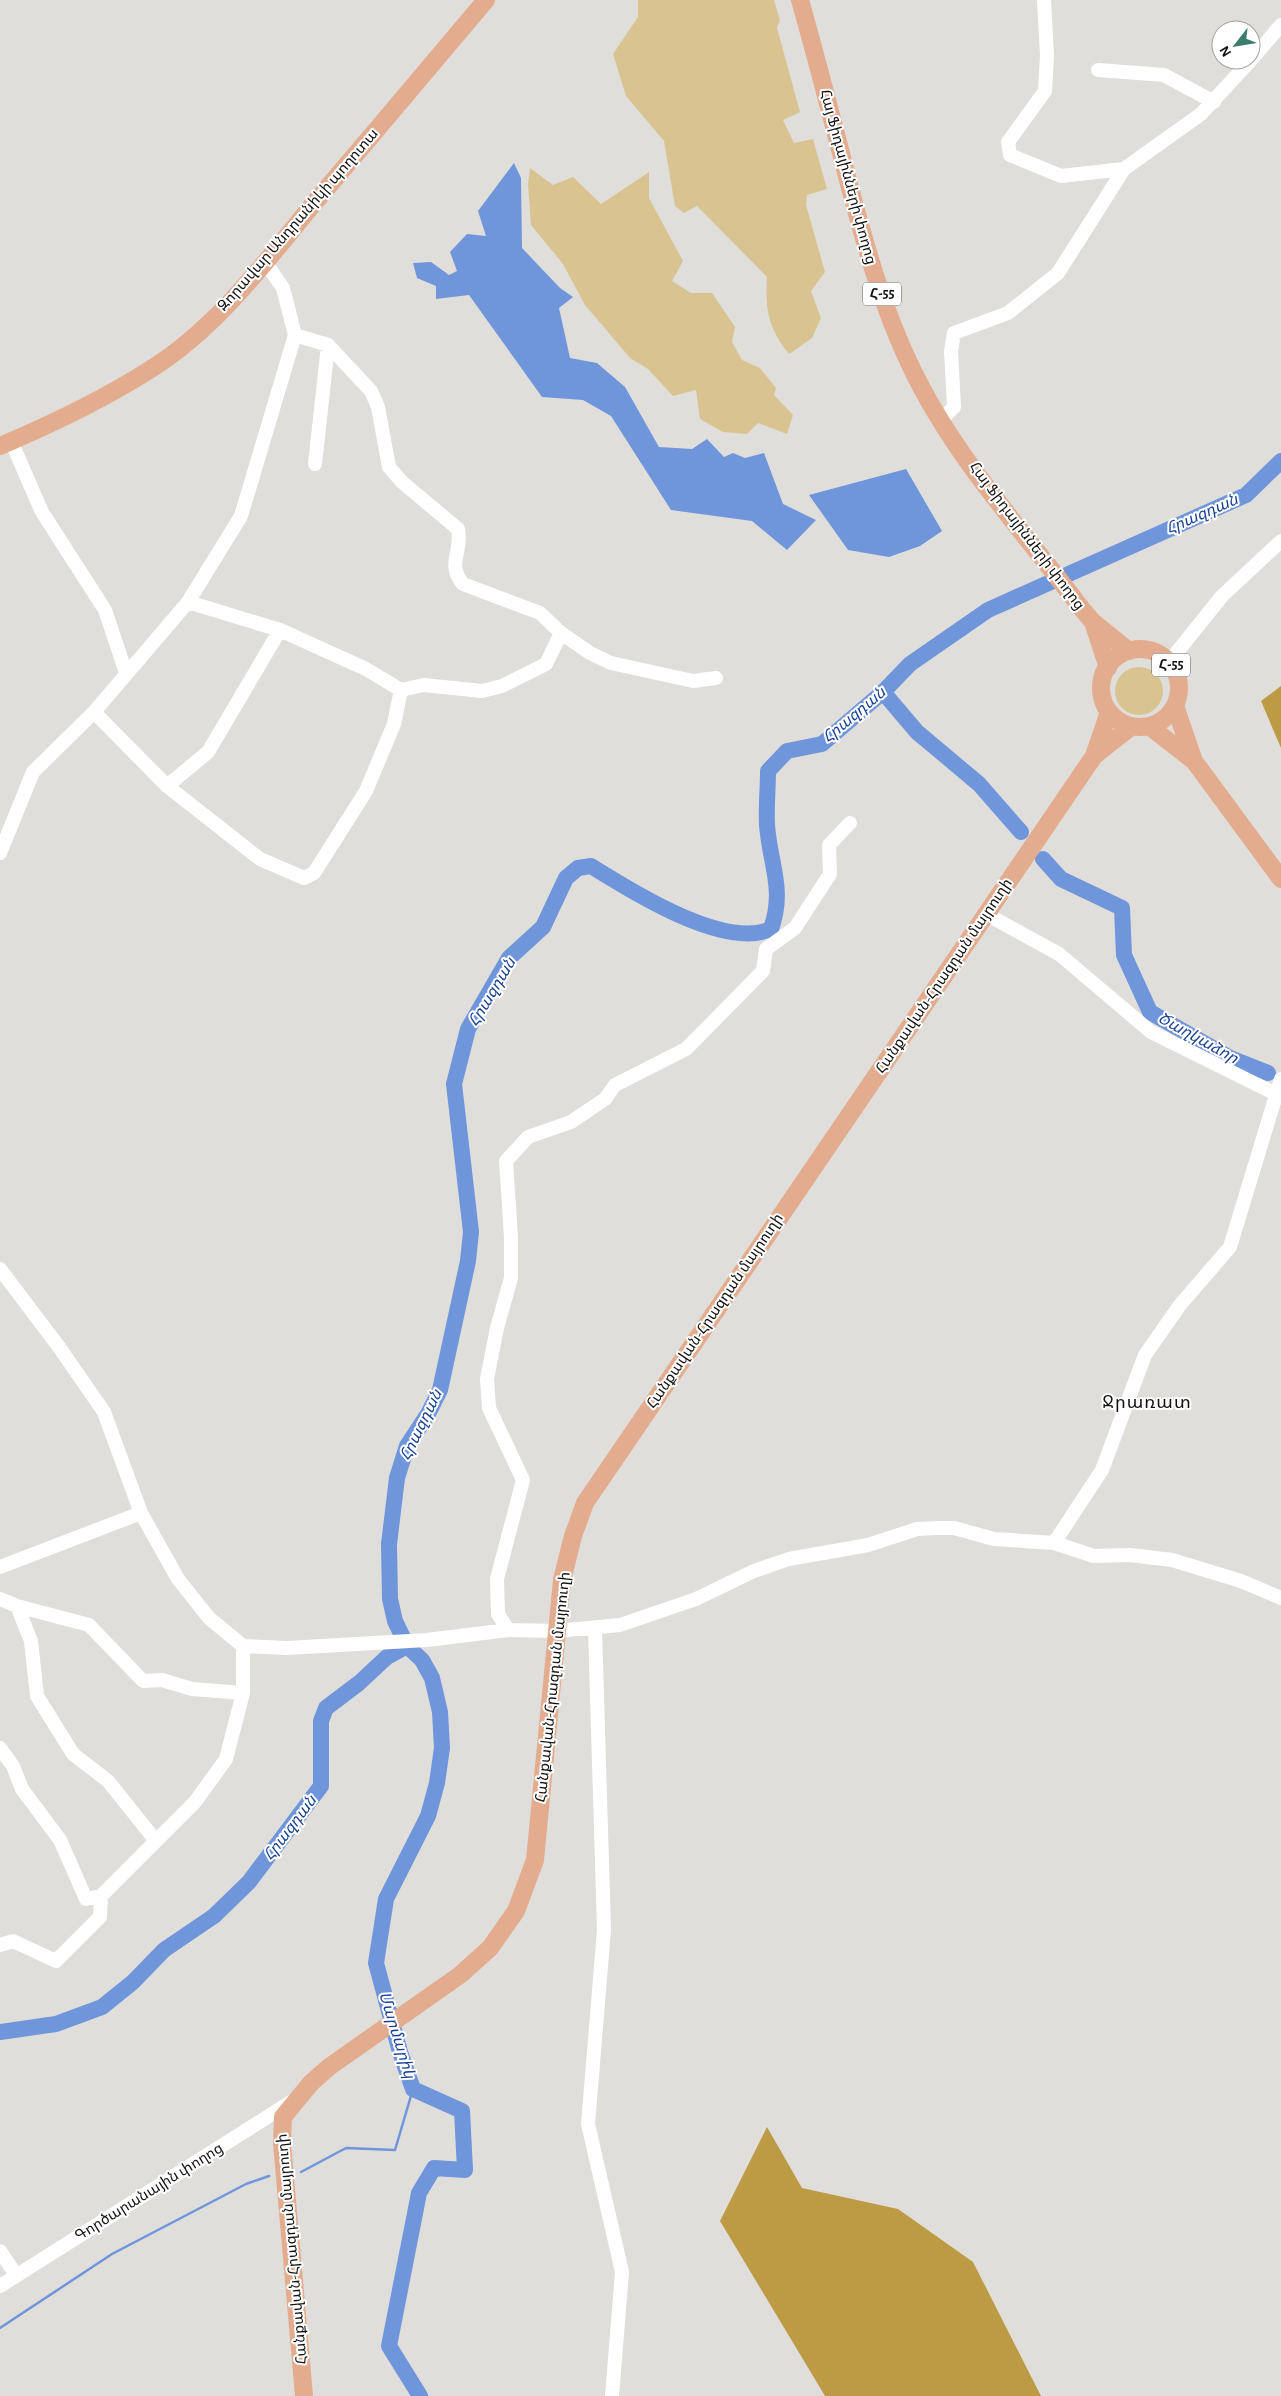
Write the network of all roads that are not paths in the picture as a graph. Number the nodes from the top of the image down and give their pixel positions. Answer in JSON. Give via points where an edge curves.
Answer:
{"nodes":[{"id":1,"x":486,"y":0,"type":"edge"},
{"id":2,"x":800,"y":0,"type":"edge"},
{"id":3,"x":1044,"y":0,"type":"edge"},
{"id":4,"x":1281,"y":26,"type":"edge"},
{"id":5,"x":1261,"y":49,"type":"edge"},
{"id":6,"x":1098,"y":70,"type":"dead end"},
{"id":7,"x":1242,"y":70,"type":"edge"},
{"id":8,"x":1214,"y":102,"type":"junction"},
{"id":9,"x":1124,"y":169,"type":"junction"},
{"id":10,"x":265,"y":262,"type":"junction"},
{"id":11,"x":296,"y":335,"type":"junction"},
{"id":12,"x":328,"y":345,"type":"junction"},
{"id":13,"x":941,"y":420,"type":"junction"},
{"id":14,"x":6,"y":444,"type":"edge"},
{"id":15,"x":315,"y":464,"type":"dead end"},
{"id":16,"x":1281,"y":540,"type":"edge"},
{"id":17,"x":188,"y":602,"type":"junction"},
{"id":18,"x":1093,"y":622,"type":"junction"},
{"id":19,"x":280,"y":630,"type":"junction"},
{"id":20,"x":561,"y":633,"type":"junction"},
{"id":21,"x":1129,"y":651,"type":"junction"},
{"id":22,"x":1169,"y":662,"type":"junction"},
{"id":23,"x":1108,"y":668,"type":"junction"},
{"id":24,"x":126,"y":674,"type":"junction"},
{"id":25,"x":716,"y":678,"type":"dead end"},
{"id":26,"x":401,"y":690,"type":"junction"},
{"id":27,"x":1176,"y":706,"type":"junction"},
{"id":28,"x":94,"y":712,"type":"junction"},
{"id":29,"x":1109,"y":712,"type":"junction"},
{"id":30,"x":1141,"y":726,"type":"junction"},
{"id":31,"x":1094,"y":756,"type":"junction"},
{"id":32,"x":1194,"y":761,"type":"junction"},
{"id":33,"x":167,"y":786,"type":"junction"},
{"id":34,"x":850,"y":823,"type":"dead end"},
{"id":35,"x":0,"y":853,"type":"edge"},
{"id":36,"x":1281,"y":879,"type":"edge"},
{"id":37,"x":986,"y":914,"type":"junction"},
{"id":38,"x":1281,"y":1079,"type":"edge"},
{"id":39,"x":1278,"y":1095,"type":"junction"},
{"id":40,"x":1,"y":1274,"type":"edge"},
{"id":41,"x":140,"y":1513,"type":"junction"},
{"id":42,"x":1054,"y":1543,"type":"junction"},
{"id":43,"x":0,"y":1567,"type":"edge"},
{"id":44,"x":1281,"y":1598,"type":"edge"},
{"id":45,"x":0,"y":1599,"type":"edge"},
{"id":46,"x":17,"y":1606,"type":"junction"},
{"id":47,"x":595,"y":1629,"type":"junction"},
{"id":48,"x":508,"y":1630,"type":"junction"},
{"id":49,"x":556,"y":1631,"type":"junction"},
{"id":50,"x":243,"y":1646,"type":"junction"},
{"id":51,"x":243,"y":1693,"type":"junction"},
{"id":52,"x":0,"y":1748,"type":"edge"},
{"id":53,"x":156,"y":1841,"type":"junction"},
{"id":54,"x":101,"y":1896,"type":"junction"},
{"id":55,"x":0,"y":1945,"type":"edge"},
{"id":56,"x":297,"y":2098,"type":"junction"},
{"id":57,"x":0,"y":2250,"type":"edge"},
{"id":58,"x":16,"y":2275,"type":"junction"},
{"id":59,"x":0,"y":2286,"type":"edge"},
{"id":60,"x":304,"y":2396,"type":"edge"},
{"id":61,"x":612,"y":2396,"type":"edge"}],
"edges":[{"from":1,"to":10,"type":"main road","name":"Զորավար Անդրանիկի պողոտա"},
{"from":2,"to":13,"type":"main road","name":"Հայ Ֆիդայինների փողոց","number":"Հ-55","via":[[867,254],[898,338],[915,376]]},
{"from":3,"to":9,"type":"street","via":[[1045,91],[1008,142],[1010,155],[1061,176]]},
{"from":4,"to":5,"type":"street"},
{"from":6,"to":8,"type":"street","via":[[1164,75]]},
{"from":7,"to":8,"type":"street"},
{"from":8,"to":9,"type":"street"},
{"from":9,"to":13,"type":"street","via":[[1058,273],[1008,313],[954,332],[951,351],[954,408]]},
{"from":10,"to":11,"type":"street","via":[[283,288]]},
{"from":10,"to":14,"type":"main road","name":"Զորավար Անդրանիկի պողոտա","via":[[224,307],[152,369]]},
{"from":11,"to":12,"type":"street"},
{"from":11,"to":17,"type":"street","via":[[241,516]]},
{"from":12,"to":15,"type":"street"},
{"from":12,"to":20,"type":"street","via":[[371,391],[378,407],[389,467],[458,529],[461,540],[455,575],[463,584],[540,613]]},
{"from":13,"to":18,"type":"main road","name":"Հայ Ֆիդայինների փողոց","number":"Հ-55","via":[[980,476]]},
{"from":14,"to":24,"type":"street","via":[[42,512],[105,610]]},
{"from":16,"to":22,"type":"street","via":[[1222,596]]},
{"from":17,"to":19,"type":"street"},
{"from":17,"to":24,"type":"street"},
{"from":18,"to":21,"type":"main road","name":"Հայ Ֆիդայինների փողոց","number":"Հ-55"},
{"from":18,"to":23,"type":"main road","name":"Հայ Ֆիդայինների փողոց","number":"Հ-55"},
{"from":19,"to":26,"type":"street","via":[[366,669]]},
{"from":19,"to":33,"type":"street","via":[[208,752]]},
{"from":20,"to":25,"type":"street","via":[[611,663],[693,681]]},
{"from":20,"to":26,"type":"street","via":[[546,664],[502,686],[482,692],[424,685]]},
{"from":21,"to":22,"type":"main road","number":"Հ-55","via":[[1146,650]]},
{"from":21,"to":23,"type":"main road","via":[[1120,655]]},
{"from":22,"to":27,"type":"main road","number":"Հ-55","via":[[1179,683]]},
{"from":23,"to":29,"type":"main road","via":[[1102,680],[1102,693]]},
{"from":24,"to":28,"type":"street"},
{"from":26,"to":33,"type":"street","via":[[394,724],[366,791],[314,873],[304,878],[260,859]]},
{"from":27,"to":30,"type":"main road","via":[[1160,722]]},
{"from":27,"to":32,"type":"main road","number":"Հ-55"},
{"from":28,"to":33,"type":"street"},
{"from":28,"to":35,"type":"street","via":[[33,772]]},
{"from":29,"to":30,"type":"main road","number":"Հ-55","via":[[1116,718]]},
{"from":29,"to":31,"type":"main road","name":"Հանքավան-Հրազդան մայրուղի"},
{"from":30,"to":31,"type":"main road","name":"Հանքավան-Հրազդան մայրուղի"},
{"from":30,"to":32,"type":"main road","number":"Հ-55"},
{"from":31,"to":37,"type":"main road","name":"Հանքավան-Հրազդան մայրուղի"},
{"from":32,"to":36,"type":"main road","number":"Հ-55"},
{"from":34,"to":48,"type":"street","via":[[829,845],[830,874],[795,928],[766,949],[763,971],[686,1049],[615,1085],[606,1099],[571,1122],[528,1137],[506,1161],[511,1278],[487,1379],[489,1408],[523,1480],[497,1579],[498,1614]]},
{"from":37,"to":39,"type":"street","via":[[1059,954],[1150,1032]]},
{"from":37,"to":49,"type":"main road","name":"Հանքավան-Հրազդան մայրուղի","via":[[585,1503],[562,1580]]},
{"from":38,"to":39,"type":"street"},
{"from":39,"to":42,"type":"street","via":[[1230,1246],[1180,1305],[1145,1355],[1102,1470]]},
{"from":40,"to":41,"type":"street","via":[[60,1346],[104,1412]]},
{"from":41,"to":43,"type":"street"},
{"from":41,"to":50,"type":"street","via":[[178,1578],[209,1618]]},
{"from":42,"to":44,"type":"street","via":[[1094,1556],[1130,1555],[1172,1560],[1241,1581]]},
{"from":42,"to":47,"type":"street","via":[[994,1539],[954,1528],[917,1529],[868,1545],[789,1559],[662,1612]]},
{"from":45,"to":46,"type":"street"},
{"from":46,"to":51,"type":"street","via":[[89,1625],[142,1681],[162,1680],[192,1689]]},
{"from":46,"to":53,"type":"street","via":[[31,1641],[36,1696],[73,1754],[108,1781]]},
{"from":47,"to":49,"type":"street"},
{"from":47,"to":61,"type":"street","via":[[604,1930],[588,2124],[622,2272]]},
{"from":48,"to":49,"type":"street"},
{"from":48,"to":50,"type":"street","via":[[428,1640],[287,1648]]},
{"from":49,"to":56,"type":"main road","name":"Հանքավան-Հրազդան մայրուղի","via":[[535,1860],[516,1911],[490,1948],[460,1975],[349,2053]]},
{"from":50,"to":51,"type":"street"},
{"from":51,"to":53,"type":"street","via":[[226,1759],[195,1802]]},
{"from":52,"to":54,"type":"street","via":[[13,1766],[22,1789],[60,1840],[86,1899]]},
{"from":53,"to":54,"type":"street"},
{"from":54,"to":55,"type":"street","via":[[100,1917],[56,1960],[13,1941]]},
{"from":56,"to":58,"type":"street","name":"Գործարանային փողոց"},
{"from":56,"to":60,"type":"main road","name":"Հանքավան-Հրազդան մայրուղի","via":[[283,2117],[282,2143]]},
{"from":57,"to":58,"type":"street"},
{"from":58,"to":59,"type":"street","name":"Գործարանային փողոց"}]}
